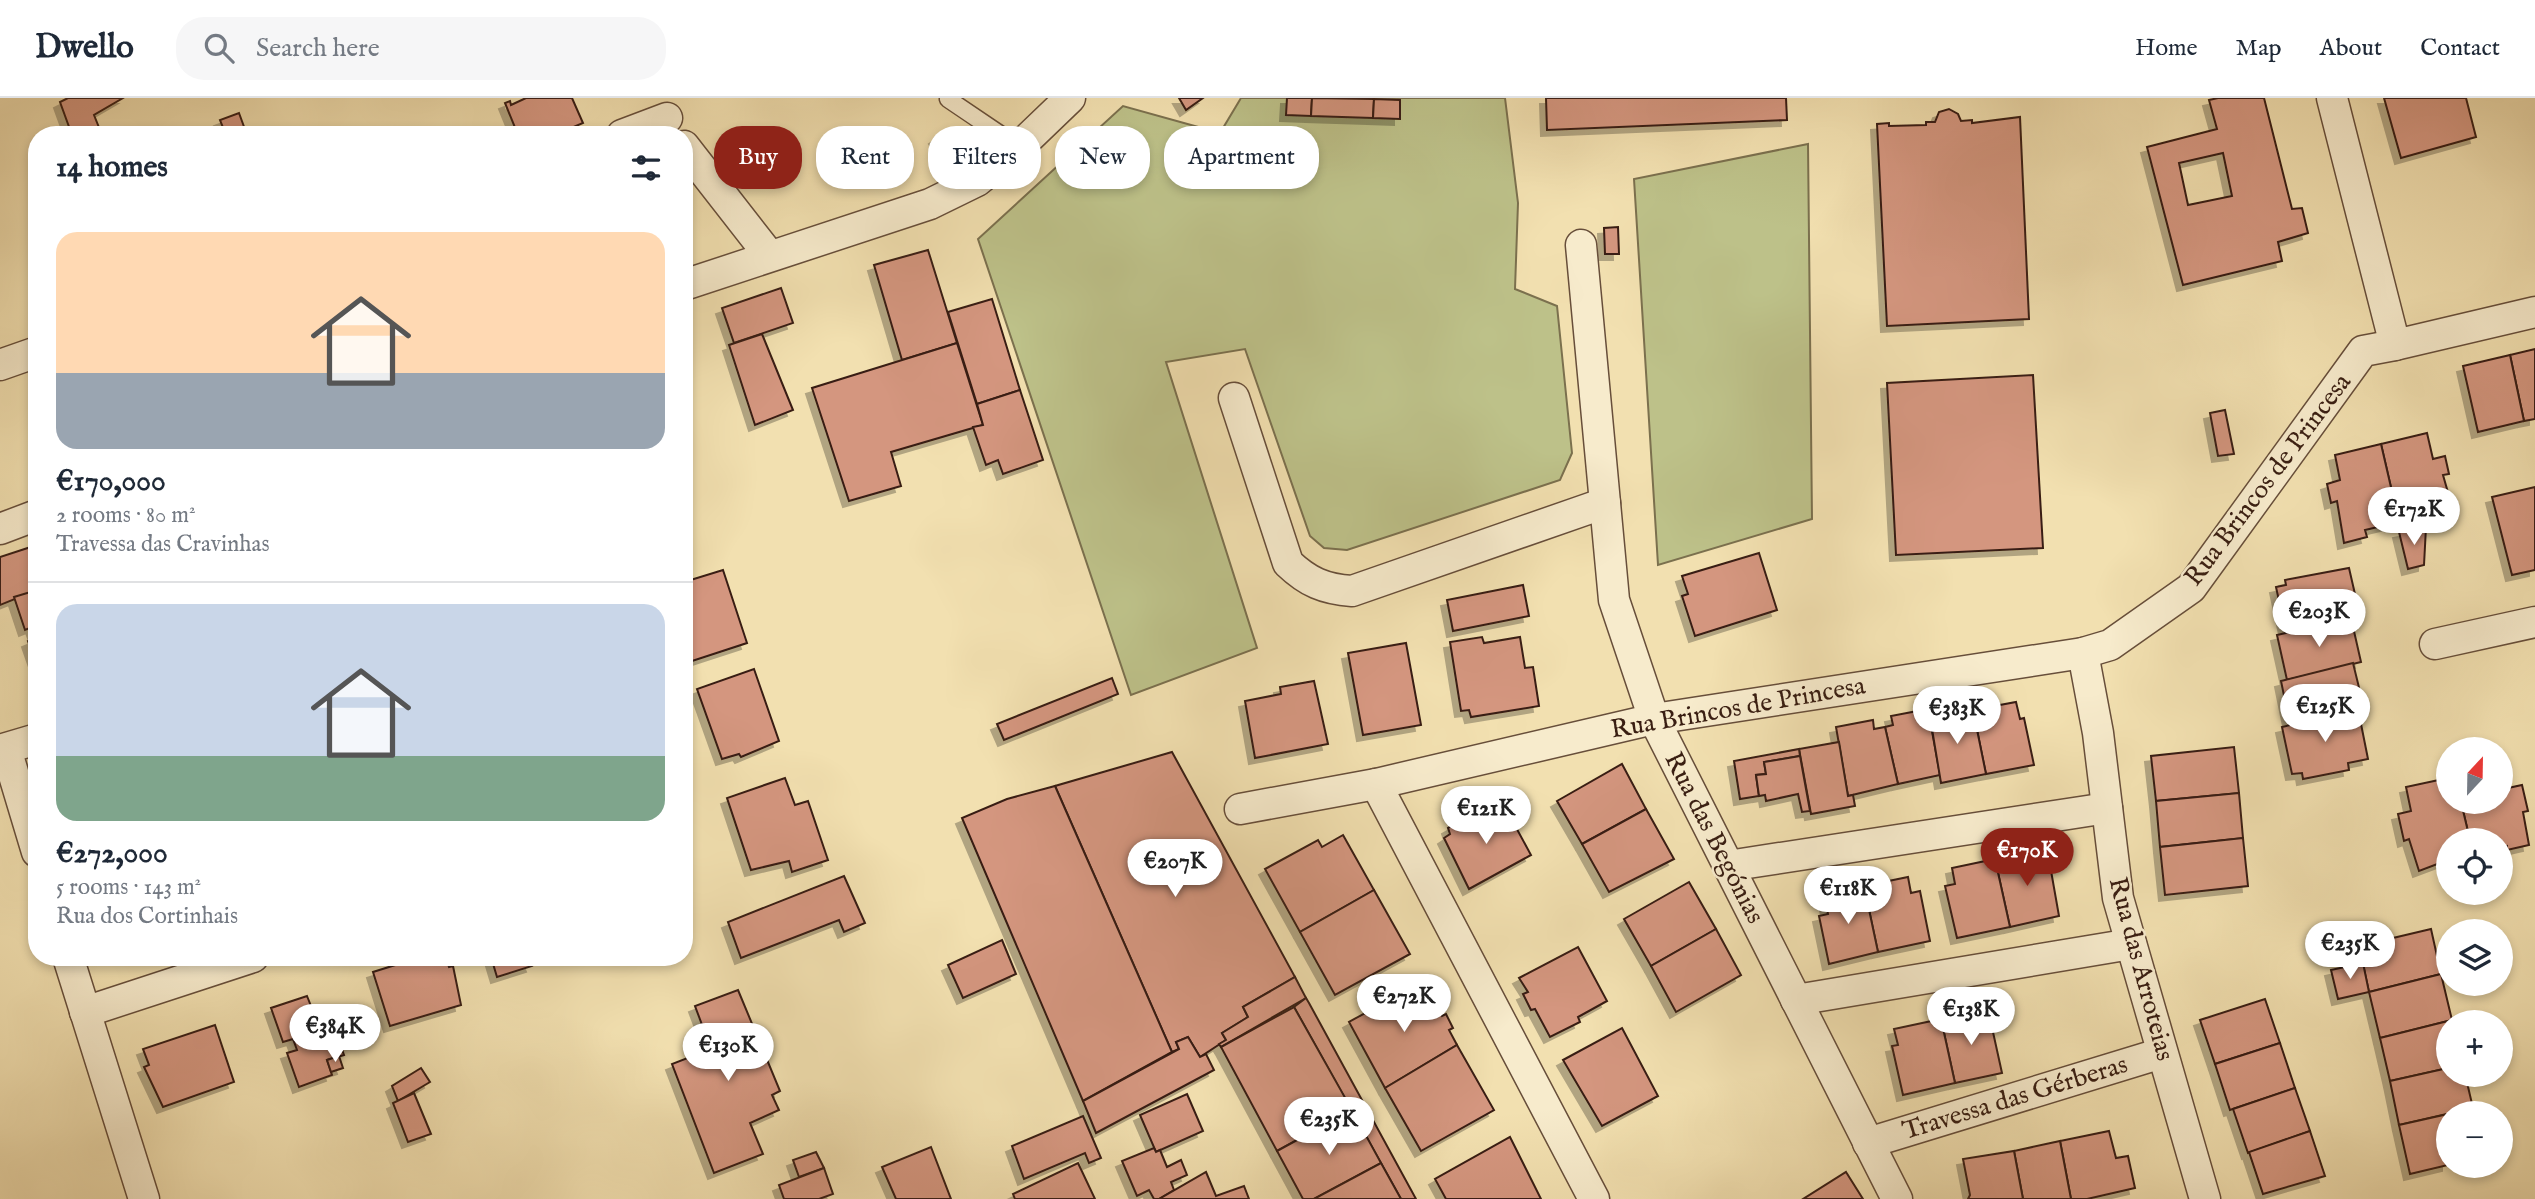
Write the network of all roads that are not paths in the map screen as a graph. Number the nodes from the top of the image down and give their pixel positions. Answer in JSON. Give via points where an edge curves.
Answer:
{"nodes":[{"id":1,"x":1070,"y":98,"type":"edge"},
{"id":2,"x":2332,"y":98,"type":"edge"},
{"id":3,"x":948,"y":99,"type":"edge"},
{"id":4,"x":666,"y":117,"type":"edge"},
{"id":5,"x":644,"y":126,"type":"edge"},
{"id":6,"x":987,"y":126,"type":"edge"},
{"id":7,"x":1041,"y":126,"type":"edge"},
{"id":8,"x":693,"y":158,"type":"edge"},
{"id":9,"x":961,"y":189,"type":"edge"},
{"id":10,"x":1581,"y":245,"type":"dead end"},
{"id":11,"x":769,"y":255,"type":"junction"},
{"id":12,"x":693,"y":282,"type":"edge"},
{"id":13,"x":2535,"y":312,"type":"edge"},
{"id":14,"x":2395,"y":345,"type":"junction"},
{"id":15,"x":28,"y":355,"type":"edge"},
{"id":16,"x":0,"y":365,"type":"edge"},
{"id":17,"x":1234,"y":398,"type":"dead end"},
{"id":18,"x":1605,"y":503,"type":"junction"},
{"id":19,"x":28,"y":519,"type":"edge"},
{"id":20,"x":0,"y":528,"type":"edge"},
{"id":21,"x":2535,"y":622,"type":"edge"},
{"id":22,"x":2435,"y":644,"type":"dead end"},
{"id":23,"x":2083,"y":653,"type":"junction"},
{"id":24,"x":1654,"y":719,"type":"junction"},
{"id":25,"x":28,"y":742,"type":"edge"},
{"id":26,"x":3,"y":749,"type":"edge"},
{"id":27,"x":1376,"y":784,"type":"junction"},
{"id":28,"x":2107,"y":808,"type":"junction"},
{"id":29,"x":1240,"y":809,"type":"dead end"},
{"id":30,"x":28,"y":825,"type":"edge"},
{"id":31,"x":1728,"y":866,"type":"junction"},
{"id":32,"x":2131,"y":944,"type":"junction"},
{"id":33,"x":71,"y":966,"type":"edge"},
{"id":34,"x":226,"y":966,"type":"edge"},
{"id":35,"x":1796,"y":1000,"type":"junction"},
{"id":36,"x":85,"y":1013,"type":"junction"},
{"id":37,"x":2162,"y":1053,"type":"junction"},
{"id":38,"x":1868,"y":1143,"type":"junction"},
{"id":39,"x":145,"y":1199,"type":"edge"},
{"id":40,"x":1594,"y":1199,"type":"edge"},
{"id":41,"x":1897,"y":1199,"type":"edge"},
{"id":42,"x":2205,"y":1199,"type":"edge"}],
"edges":[{"from":1,"to":7,"type":"street"},
{"from":2,"to":14,"type":"street"},
{"from":3,"to":6,"type":"lane"},
{"from":4,"to":5,"type":"street"},
{"from":8,"to":11,"type":"street"},
{"from":9,"to":11,"type":"street","via":[[930,204]]},
{"from":10,"to":18,"type":"street","name":"Rua das Begónias"},
{"from":11,"to":12,"type":"street"},
{"from":13,"to":14,"type":"street","name":"Rua Brincos de Princesa"},
{"from":14,"to":23,"type":"street","name":"Rua Brincos de Princesa","via":[[2363,351],[2191,588],[2110,645]]},
{"from":15,"to":16,"type":"street"},
{"from":17,"to":18,"type":"street","via":[[1288,563],[1304,579],[1328,589],[1352,590]]},
{"from":18,"to":24,"type":"street","name":"Rua das Begónias","via":[[1614,600]]},
{"from":19,"to":20,"type":"street"},
{"from":21,"to":22,"type":"street"},
{"from":23,"to":24,"type":"street","name":"Rua Brincos de Princesa"},
{"from":23,"to":28,"type":"street","name":"Rua das Arroteias"},
{"from":24,"to":27,"type":"street","name":"Rua Brincos de Princesa"},
{"from":24,"to":31,"type":"street","name":"Rua das Begónias"},
{"from":25,"to":26,"type":"street"},
{"from":26,"to":30,"type":"street"},
{"from":27,"to":29,"type":"street","name":"Rua Brincos de Princesa"},
{"from":27,"to":40,"type":"street"},
{"from":28,"to":31,"type":"street"},
{"from":28,"to":32,"type":"street","name":"Rua das Arroteias","via":[[2118,898]]},
{"from":31,"to":35,"type":"street","name":"Rua das Begónias"},
{"from":32,"to":35,"type":"street"},
{"from":32,"to":37,"type":"street","name":"Rua das Arroteias"},
{"from":33,"to":36,"type":"street"},
{"from":34,"to":36,"type":"street"},
{"from":35,"to":38,"type":"street","name":"Rua das Begónias"},
{"from":36,"to":39,"type":"street"},
{"from":37,"to":38,"type":"street","name":"Travessa das Gérberas"},
{"from":37,"to":42,"type":"street","name":"Rua das Arroteias"},
{"from":38,"to":41,"type":"street","name":"Rua das Begónias"}]}
